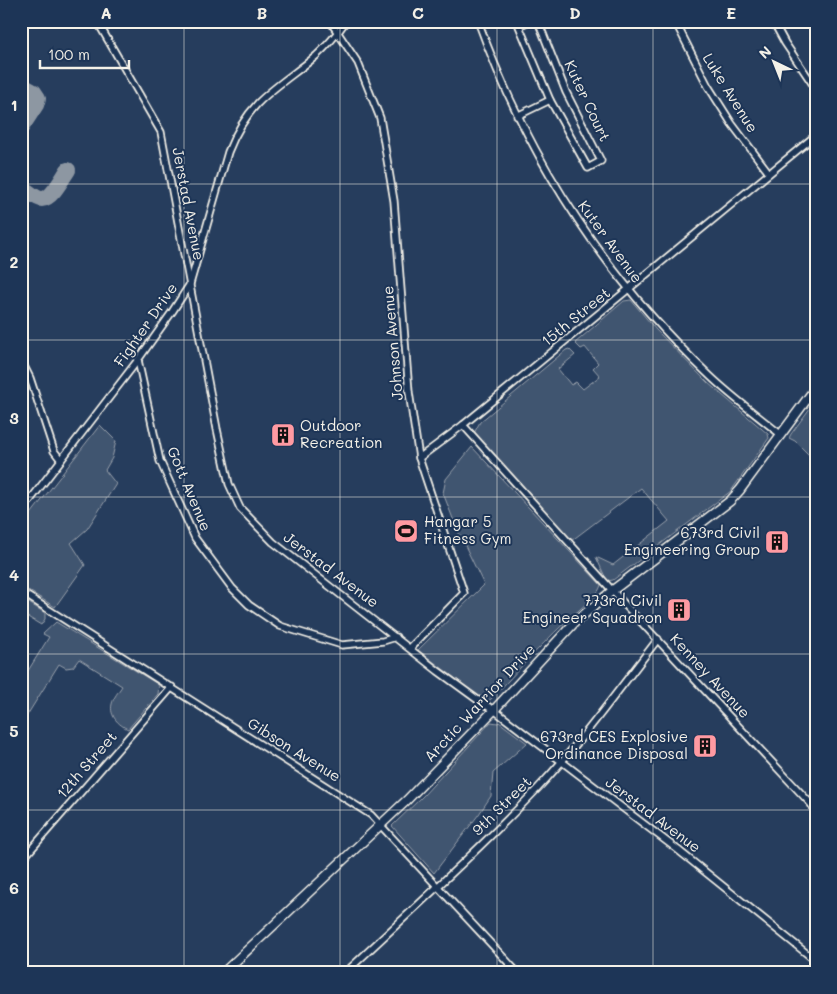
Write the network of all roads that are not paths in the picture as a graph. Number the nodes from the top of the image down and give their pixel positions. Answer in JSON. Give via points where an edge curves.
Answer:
{"nodes":[{"id":1,"x":97,"y":21,"type":"edge"},
{"id":2,"x":330,"y":21,"type":"edge"},
{"id":3,"x":346,"y":21,"type":"edge"},
{"id":4,"x":478,"y":21,"type":"edge"},
{"id":5,"x":529,"y":21,"type":"edge"},
{"id":6,"x":538,"y":21,"type":"edge"},
{"id":7,"x":675,"y":21,"type":"edge"},
{"id":8,"x":773,"y":21,"type":"edge"},
{"id":9,"x":337,"y":33,"type":"junction"},
{"id":10,"x":816,"y":90,"type":"edge"},
{"id":11,"x":550,"y":100,"type":"junction"},
{"id":12,"x":517,"y":116,"type":"junction"},
{"id":13,"x":816,"y":135,"type":"edge"},
{"id":14,"x":770,"y":173,"type":"junction"},
{"id":15,"x":190,"y":284,"type":"junction"},
{"id":16,"x":629,"y":290,"type":"junction"},
{"id":17,"x":21,"y":360,"type":"edge"},
{"id":18,"x":138,"y":360,"type":"junction"},
{"id":19,"x":816,"y":387,"type":"edge"},
{"id":20,"x":464,"y":425,"type":"junction"},
{"id":21,"x":780,"y":434,"type":"junction"},
{"id":22,"x":420,"y":458,"type":"junction"},
{"id":23,"x":61,"y":460,"type":"junction"},
{"id":24,"x":21,"y":512,"type":"edge"},
{"id":25,"x":612,"y":590,"type":"junction"},
{"id":26,"x":21,"y":592,"type":"edge"},
{"id":27,"x":396,"y":637,"type":"junction"},
{"id":28,"x":658,"y":639,"type":"junction"},
{"id":29,"x":410,"y":648,"type":"junction"},
{"id":30,"x":172,"y":687,"type":"junction"},
{"id":31,"x":494,"y":710,"type":"junction"},
{"id":32,"x":561,"y":762,"type":"junction"},
{"id":33,"x":816,"y":812,"type":"edge"},
{"id":34,"x":380,"y":825,"type":"junction"},
{"id":35,"x":21,"y":861,"type":"edge"},
{"id":36,"x":437,"y":886,"type":"junction"},
{"id":37,"x":816,"y":961,"type":"edge"},
{"id":38,"x":223,"y":973,"type":"edge"},
{"id":39,"x":344,"y":973,"type":"edge"},
{"id":40,"x":518,"y":973,"type":"edge"}],
"edges":[{"from":1,"to":15,"type":"street","name":"Jerstad Avenue","via":[[161,132]]},
{"from":2,"to":9,"type":"street","name":"Johnson Avenue"},
{"from":3,"to":9,"type":"street","name":"Fighter Drive"},
{"from":4,"to":12,"type":"street","name":"Kuter Avenue"},
{"from":5,"to":11,"type":"street","name":"Kuter Court","via":[[519,26]]},
{"from":6,"to":11,"type":"street","name":"Kuter Court","via":[[566,92],[601,161],[588,168]]},
{"from":7,"to":14,"type":"street","name":"Luke Avenue","via":[[708,86],[732,124]]},
{"from":8,"to":10,"type":"street"},
{"from":9,"to":15,"type":"street","name":"Fighter Drive","via":[[316,56],[258,104],[234,136]]},
{"from":9,"to":22,"type":"street","name":"Johnson Avenue","via":[[358,63],[380,118],[394,201],[409,392]]},
{"from":11,"to":12,"type":"street"},
{"from":12,"to":16,"type":"street","name":"Kuter Avenue","via":[[574,216]]},
{"from":13,"to":14,"type":"street","name":"15th Street"},
{"from":14,"to":16,"type":"street","name":"15th Street"},
{"from":15,"to":18,"type":"street","name":"Fighter Drive"},
{"from":15,"to":27,"type":"street","name":"Jerstad Avenue","via":[[229,484],[240,508],[272,542]]},
{"from":16,"to":20,"type":"street","name":"15th Street"},
{"from":16,"to":21,"type":"street","name":"Kuter Avenue","via":[[712,378]]},
{"from":17,"to":23,"type":"street","via":[[54,451]]},
{"from":18,"to":23,"type":"street","name":"Fighter Drive"},
{"from":18,"to":27,"type":"street","name":"Gott Avenue","via":[[160,461],[195,538],[232,588],[249,605],[280,626],[342,645],[383,642]]},
{"from":19,"to":21,"type":"main road","name":"Arctic Warrior Drive"},
{"from":20,"to":22,"type":"street","name":"15th Street"},
{"from":20,"to":25,"type":"street","name":"Kenney Avenue"},
{"from":21,"to":25,"type":"main road","name":"Arctic Warrior Drive","via":[[730,501]]},
{"from":22,"to":29,"type":"street","name":"Johnson Avenue","via":[[464,593]]},
{"from":23,"to":24,"type":"street","name":"Fighter Drive"},
{"from":25,"to":28,"type":"street","name":"Kenney Avenue"},
{"from":25,"to":31,"type":"main road","name":"Arctic Warrior Drive","via":[[575,622]]},
{"from":26,"to":30,"type":"street","name":"Gibson Avenue"},
{"from":27,"to":29,"type":"street","name":"Jerstad Avenue"},
{"from":28,"to":32,"type":"street","name":"9th Street"},
{"from":28,"to":33,"type":"street","name":"Kenney Avenue"},
{"from":29,"to":31,"type":"street","name":"Jerstad Avenue"},
{"from":30,"to":34,"type":"street","name":"Gibson Avenue","via":[[360,806]]},
{"from":30,"to":35,"type":"street","name":"12th Street"},
{"from":31,"to":32,"type":"street","name":"Jerstad Avenue"},
{"from":31,"to":34,"type":"main road","name":"Arctic Warrior Drive"},
{"from":32,"to":36,"type":"street","name":"9th Street"},
{"from":32,"to":37,"type":"street","name":"Jerstad Avenue","via":[[678,850]]},
{"from":34,"to":36,"type":"street","name":"Gibson Avenue"},
{"from":34,"to":38,"type":"main road","name":"Arctic Warrior Drive"},
{"from":36,"to":39,"type":"street","name":"9th Street"},
{"from":36,"to":40,"type":"street","name":"Gibson Avenue"}]}
